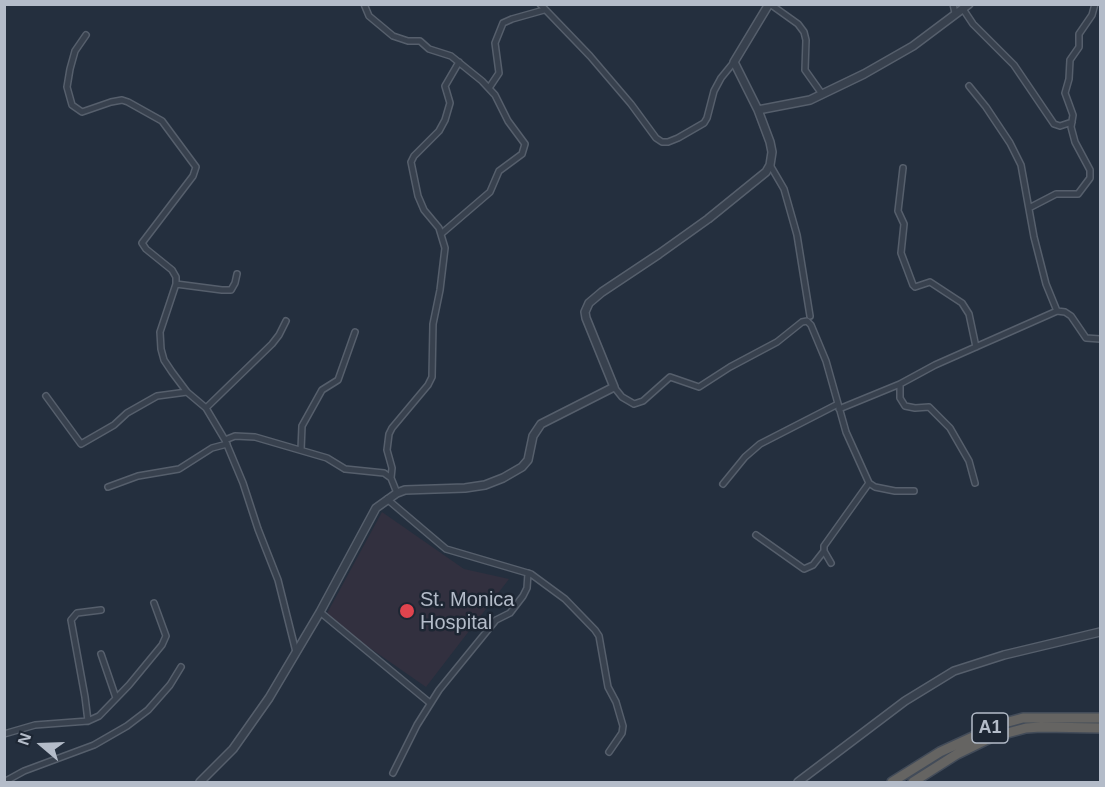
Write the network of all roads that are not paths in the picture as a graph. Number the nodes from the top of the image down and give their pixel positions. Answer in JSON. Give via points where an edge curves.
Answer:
{"nodes":[{"id":1,"x":364,"y":4,"type":"edge"},
{"id":2,"x":770,"y":4,"type":"edge"},
{"id":3,"x":952,"y":4,"type":"edge"},
{"id":4,"x":1095,"y":4,"type":"edge"},
{"id":5,"x":542,"y":7,"type":"edge"},
{"id":6,"x":966,"y":7,"type":"edge"},
{"id":7,"x":955,"y":13,"type":"junction"},
{"id":8,"x":86,"y":35,"type":"dead end"},
{"id":9,"x":459,"y":62,"type":"junction"},
{"id":10,"x":734,"y":62,"type":"junction"},
{"id":11,"x":969,"y":86,"type":"dead end"},
{"id":12,"x":489,"y":88,"type":"junction"},
{"id":13,"x":822,"y":94,"type":"junction"},
{"id":14,"x":758,"y":110,"type":"junction"},
{"id":15,"x":1072,"y":122,"type":"junction"},
{"id":16,"x":770,"y":165,"type":"junction"},
{"id":17,"x":903,"y":168,"type":"dead end"},
{"id":18,"x":1029,"y":208,"type":"junction"},
{"id":19,"x":441,"y":234,"type":"junction"},
{"id":20,"x":237,"y":274,"type":"dead end"},
{"id":21,"x":176,"y":284,"type":"junction"},
{"id":22,"x":1057,"y":311,"type":"junction"},
{"id":23,"x":810,"y":316,"type":"dead end"},
{"id":24,"x":286,"y":321,"type":"dead end"},
{"id":25,"x":355,"y":332,"type":"dead end"},
{"id":26,"x":1101,"y":339,"type":"edge"},
{"id":27,"x":976,"y":347,"type":"junction"},
{"id":28,"x":900,"y":384,"type":"junction"},
{"id":29,"x":614,"y":387,"type":"junction"},
{"id":30,"x":187,"y":392,"type":"junction"},
{"id":31,"x":46,"y":396,"type":"dead end"},
{"id":32,"x":838,"y":407,"type":"junction"},
{"id":33,"x":206,"y":408,"type":"junction"},
{"id":34,"x":226,"y":442,"type":"junction"},
{"id":35,"x":301,"y":450,"type":"junction"},
{"id":36,"x":390,"y":478,"type":"junction"},
{"id":37,"x":869,"y":483,"type":"junction"},
{"id":38,"x":975,"y":483,"type":"dead end"},
{"id":39,"x":723,"y":484,"type":"dead end"},
{"id":40,"x":108,"y":488,"type":"dead end"},
{"id":41,"x":914,"y":491,"type":"dead end"},
{"id":42,"x":397,"y":493,"type":"junction"},
{"id":43,"x":387,"y":499,"type":"junction"},
{"id":44,"x":756,"y":535,"type":"dead end"},
{"id":45,"x":824,"y":551,"type":"junction"},
{"id":46,"x":831,"y":563,"type":"dead end"},
{"id":47,"x":528,"y":573,"type":"junction"},
{"id":48,"x":154,"y":603,"type":"dead end"},
{"id":49,"x":101,"y":610,"type":"dead end"},
{"id":50,"x":320,"y":612,"type":"junction"},
{"id":51,"x":1101,"y":632,"type":"edge"},
{"id":52,"x":297,"y":653,"type":"junction"},
{"id":53,"x":101,"y":654,"type":"dead end"},
{"id":54,"x":181,"y":667,"type":"dead end"},
{"id":55,"x":116,"y":698,"type":"junction"},
{"id":56,"x":430,"y":703,"type":"junction"},
{"id":57,"x":1101,"y":718,"type":"edge"},
{"id":58,"x":88,"y":721,"type":"junction"},
{"id":59,"x":1101,"y":728,"type":"edge"},
{"id":60,"x":4,"y":734,"type":"edge"},
{"id":61,"x":609,"y":752,"type":"dead end"},
{"id":62,"x":393,"y":772,"type":"dead end"},
{"id":63,"x":4,"y":782,"type":"edge"},
{"id":64,"x":200,"y":783,"type":"edge"},
{"id":65,"x":798,"y":783,"type":"edge"},
{"id":66,"x":892,"y":783,"type":"edge"},
{"id":67,"x":913,"y":783,"type":"edge"}],
"edges":[{"from":1,"to":9,"type":"street","via":[[369,16],[393,36],[420,41]]},
{"from":2,"to":10,"type":"street"},
{"from":2,"to":13,"type":"street","via":[[804,32],[805,70]]},
{"from":3,"to":7,"type":"street"},
{"from":4,"to":15,"type":"street","via":[[1070,60],[1065,93]]},
{"from":5,"to":10,"type":"street","via":[[590,56],[662,142],[704,123],[714,91]]},
{"from":5,"to":12,"type":"street","via":[[503,23],[495,43],[499,73]]},
{"from":6,"to":7,"type":"street"},
{"from":6,"to":15,"type":"street","via":[[973,24],[1014,65],[1054,124]]},
{"from":7,"to":13,"type":"street","via":[[913,46]]},
{"from":8,"to":21,"type":"street","via":[[75,51],[70,69],[67,87],[72,105],[82,112],[111,102],[128,102],[162,121],[196,166],[193,176],[142,243],[172,270]]},
{"from":9,"to":12,"type":"street"},
{"from":9,"to":19,"type":"street","via":[[445,86],[450,103],[445,120],[411,162],[418,196]]},
{"from":10,"to":14,"type":"street"},
{"from":11,"to":18,"type":"street","via":[[1017,156]]},
{"from":12,"to":19,"type":"street","via":[[524,141],[525,149],[499,171],[490,192]]},
{"from":13,"to":14,"type":"street","via":[[795,104]]},
{"from":14,"to":16,"type":"street","via":[[770,142]]},
{"from":15,"to":18,"type":"street","via":[[1075,142],[1091,173],[1088,182],[1078,194],[1056,194]]},
{"from":16,"to":23,"type":"street","via":[[784,189],[797,235]]},
{"from":16,"to":29,"type":"street","via":[[761,177],[708,219],[589,303],[586,318]]},
{"from":17,"to":27,"type":"street","via":[[898,211],[904,224],[901,253],[913,285],[930,282],[962,303],[969,314]]},
{"from":18,"to":22,"type":"street","via":[[1046,284]]},
{"from":19,"to":36,"type":"street","via":[[445,248],[433,324],[432,377],[392,428],[387,450],[392,468]]},
{"from":20,"to":21,"type":"street","via":[[231,290]]},
{"from":21,"to":30,"type":"street","via":[[159,340],[164,360]]},
{"from":22,"to":26,"type":"street","via":[[1071,316],[1086,338]]},
{"from":22,"to":27,"type":"street"},
{"from":24,"to":33,"type":"street","via":[[272,344]]},
{"from":25,"to":35,"type":"street","via":[[338,380],[322,390],[302,426]]},
{"from":27,"to":28,"type":"street"},
{"from":28,"to":32,"type":"street"},
{"from":28,"to":38,"type":"street","via":[[900,398],[905,406],[929,407],[951,428],[969,461]]},
{"from":29,"to":32,"type":"street","via":[[634,404],[670,377],[699,387],[807,321],[826,361]]},
{"from":29,"to":42,"type":"street","via":[[541,424],[533,436],[528,460],[503,478],[465,488]]},
{"from":30,"to":31,"type":"street","via":[[157,396],[81,444]]},
{"from":30,"to":33,"type":"street"},
{"from":32,"to":37,"type":"street"},
{"from":32,"to":39,"type":"street","via":[[760,444]]},
{"from":33,"to":34,"type":"street"},
{"from":34,"to":35,"type":"street","via":[[244,436]]},
{"from":34,"to":40,"type":"street","via":[[179,469],[138,476]]},
{"from":34,"to":52,"type":"street","via":[[278,580]]},
{"from":35,"to":36,"type":"street","via":[[345,469],[377,471]]},
{"from":36,"to":42,"type":"street"},
{"from":37,"to":41,"type":"street","via":[[896,491]]},
{"from":37,"to":45,"type":"street","via":[[825,544]]},
{"from":42,"to":43,"type":"street"},
{"from":43,"to":47,"type":"street","via":[[446,549]]},
{"from":43,"to":50,"type":"street","via":[[370,516]]},
{"from":44,"to":45,"type":"street","via":[[804,569],[813,565]]},
{"from":45,"to":46,"type":"street"},
{"from":47,"to":56,"type":"street","via":[[523,596],[510,613],[496,620]]},
{"from":47,"to":61,"type":"street","via":[[565,599],[599,636],[608,687],[623,726]]},
{"from":48,"to":55,"type":"street","via":[[165,639]]},
{"from":49,"to":58,"type":"street","via":[[77,613],[71,620]]},
{"from":50,"to":52,"type":"street"},
{"from":50,"to":56,"type":"street"},
{"from":51,"to":65,"type":"street","via":[[954,671],[904,701]]},
{"from":52,"to":64,"type":"street","via":[[245,734]]},
{"from":53,"to":55,"type":"street"},
{"from":54,"to":63,"type":"street","via":[[156,701],[134,722],[94,745]]},
{"from":55,"to":58,"type":"street","via":[[99,716]]},
{"from":56,"to":62,"type":"street"},
{"from":57,"to":66,"type":"highway","number":"A1","via":[[1023,718],[1002,724],[940,752]]},
{"from":58,"to":60,"type":"street","via":[[35,725]]},
{"from":59,"to":67,"type":"highway","number":"A1","via":[[1026,728],[992,736]]}]}
